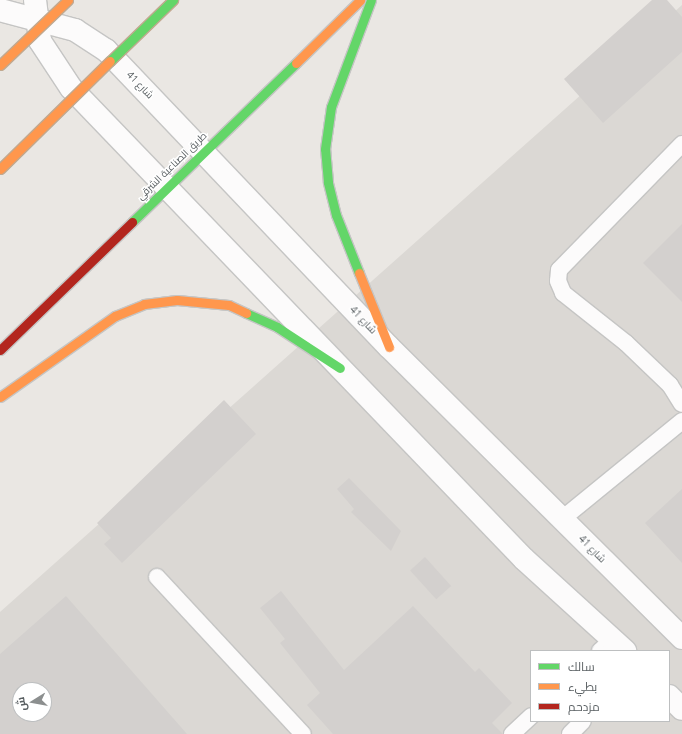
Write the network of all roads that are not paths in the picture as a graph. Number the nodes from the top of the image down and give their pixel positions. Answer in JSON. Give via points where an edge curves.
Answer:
{"nodes":[{"id":1,"x":68,"y":0,"type":"edge"},
{"id":2,"x":173,"y":0,"type":"edge"},
{"id":3,"x":360,"y":0,"type":"edge"},
{"id":4,"x":372,"y":0,"type":"edge"},
{"id":5,"x":35,"y":9,"type":"edge"},
{"id":6,"x":0,"y":10,"type":"edge"},
{"id":7,"x":0,"y":65,"type":"edge"},
{"id":8,"x":682,"y":144,"type":"edge"},
{"id":9,"x":203,"y":151,"type":"junction"},
{"id":10,"x":0,"y":169,"type":"edge"},
{"id":11,"x":167,"y":186,"type":"junction"},
{"id":12,"x":389,"y":347,"type":"junction"},
{"id":13,"x":0,"y":350,"type":"edge"},
{"id":14,"x":340,"y":368,"type":"junction"},
{"id":15,"x":0,"y":397,"type":"edge"},
{"id":16,"x":682,"y":404,"type":"edge"},
{"id":17,"x":682,"y":421,"type":"edge"},
{"id":18,"x":562,"y":519,"type":"junction"},
{"id":19,"x":157,"y":577,"type":"dead end"},
{"id":20,"x":682,"y":638,"type":"edge"},
{"id":21,"x":612,"y":647,"type":"edge"},
{"id":22,"x":670,"y":697,"type":"edge"},
{"id":23,"x":682,"y":709,"type":"edge"},
{"id":24,"x":530,"y":717,"type":"edge"},
{"id":25,"x":582,"y":722,"type":"edge"},
{"id":26,"x":302,"y":734,"type":"edge"},
{"id":27,"x":512,"y":734,"type":"edge"},
{"id":28,"x":570,"y":734,"type":"edge"}],
"edges":[{"from":1,"to":7,"type":"main road","bridge":true},
{"from":2,"to":10,"type":"main road","bridge":true},
{"from":3,"to":9,"type":"main road","name":"طريق الصناعية الشرقي"},
{"from":4,"to":12,"type":"main road","via":[[331,107],[325,149],[328,182],[336,216]]},
{"from":5,"to":6,"type":"street","name":"شارع 41"},
{"from":5,"to":9,"type":"street","name":"شارع 41","via":[[106,50]]},
{"from":5,"to":11,"type":"street","via":[[40,41],[71,88]]},
{"from":8,"to":16,"type":"lane","via":[[559,270],[558,281],[563,293],[626,343],[655,370]]},
{"from":9,"to":11,"type":"main road","name":"طريق الصناعية الشرقي"},
{"from":9,"to":12,"type":"street","name":"شارع 41"},
{"from":11,"to":13,"type":"main road","name":"طريق الصناعية الشرقي"},
{"from":11,"to":14,"type":"street"},
{"from":12,"to":18,"type":"street","name":"شارع 41"},
{"from":14,"to":15,"type":"main road","via":[[277,327],[229,305],[177,300],[144,304],[115,316]]},
{"from":14,"to":21,"type":"street"},
{"from":17,"to":18,"type":"lane"},
{"from":18,"to":20,"type":"street","name":"شارع 41"},
{"from":19,"to":26,"type":"lane"},
{"from":22,"to":23,"type":"street"},
{"from":24,"to":27,"type":"lane"},
{"from":25,"to":28,"type":"lane"}]}
